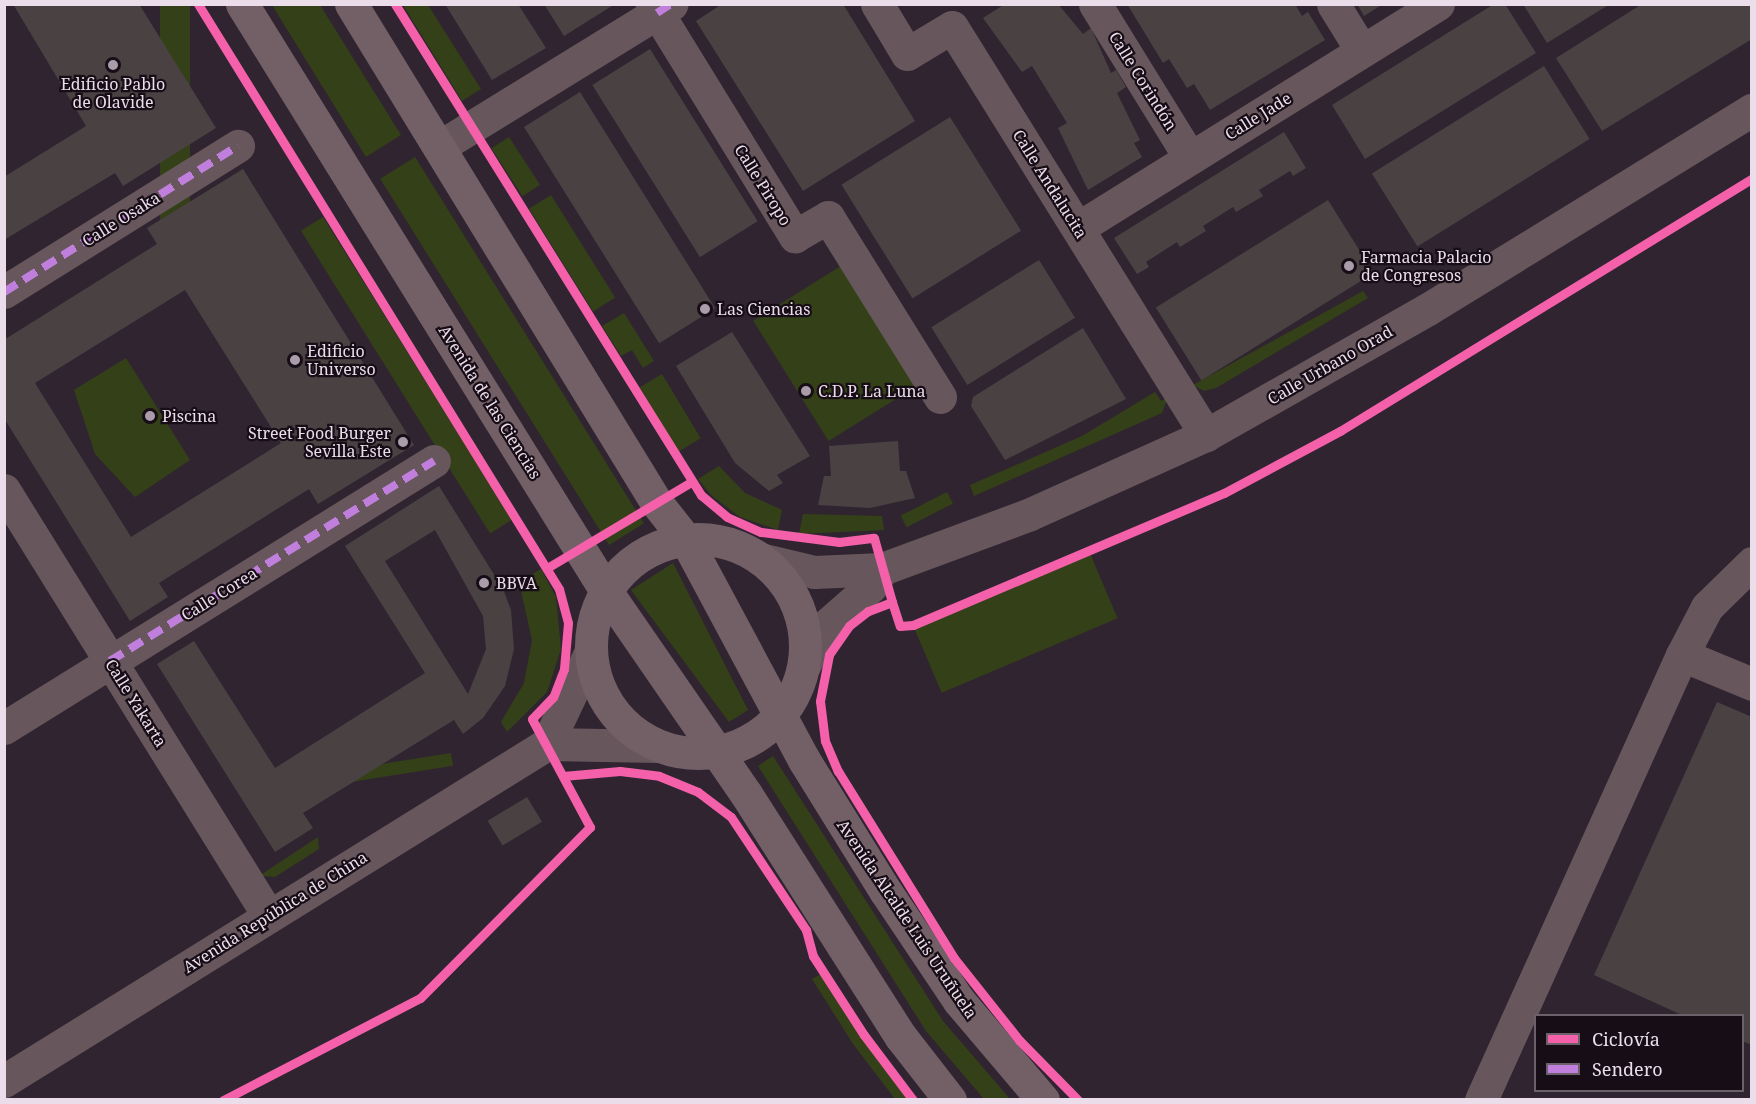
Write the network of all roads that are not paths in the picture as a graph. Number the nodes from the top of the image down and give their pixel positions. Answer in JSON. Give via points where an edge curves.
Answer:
{"nodes":[{"id":1,"x":242,"y":4,"type":"edge"},
{"id":2,"x":351,"y":4,"type":"edge"},
{"id":3,"x":877,"y":4,"type":"edge"},
{"id":4,"x":1095,"y":4,"type":"edge"},
{"id":5,"x":1333,"y":4,"type":"edge"},
{"id":6,"x":1438,"y":4,"type":"edge"},
{"id":7,"x":660,"y":7,"type":"edge"},
{"id":8,"x":1362,"y":51,"type":"junction"},
{"id":9,"x":1752,"y":110,"type":"edge"},
{"id":10,"x":238,"y":146,"type":"dead end"},
{"id":11,"x":439,"y":147,"type":"junction"},
{"id":12,"x":1190,"y":158,"type":"junction"},
{"id":13,"x":1078,"y":228,"type":"junction"},
{"id":14,"x":4,"y":292,"type":"edge"},
{"id":15,"x":940,"y":397,"type":"dead end"},
{"id":16,"x":1206,"y":435,"type":"junction"},
{"id":17,"x":434,"y":461,"type":"dead end"},
{"id":18,"x":8,"y":501,"type":"edge"},
{"id":19,"x":686,"y":540,"type":"junction"},
{"id":20,"x":760,"y":559,"type":"junction"},
{"id":21,"x":1752,"y":563,"type":"edge"},
{"id":22,"x":882,"y":569,"type":"junction"},
{"id":23,"x":606,"y":591,"type":"junction"},
{"id":24,"x":591,"y":651,"type":"junction"},
{"id":25,"x":1682,"y":655,"type":"junction"},
{"id":26,"x":110,"y":661,"type":"junction"},
{"id":27,"x":804,"y":666,"type":"junction"},
{"id":28,"x":1752,"y":684,"type":"edge"},
{"id":29,"x":781,"y":714,"type":"junction"},
{"id":30,"x":4,"y":728,"type":"edge"},
{"id":31,"x":547,"y":744,"type":"junction"},
{"id":32,"x":658,"y":746,"type":"junction"},
{"id":33,"x":716,"y":752,"type":"junction"},
{"id":34,"x":268,"y":915,"type":"junction"},
{"id":35,"x":4,"y":1081,"type":"edge"},
{"id":36,"x":950,"y":1100,"type":"edge"},
{"id":37,"x":1043,"y":1100,"type":"edge"},
{"id":38,"x":1481,"y":1100,"type":"edge"}],
"edges":[{"from":1,"to":23,"type":"main road","name":"Avenida de las Ciencias"},
{"from":2,"to":11,"type":"main road"},
{"from":3,"to":13,"type":"street","name":"Calle Andalucita","via":[[907,54],[952,27]]},
{"from":4,"to":12,"type":"street","name":"Calle Corindón"},
{"from":5,"to":8,"type":"street"},
{"from":6,"to":8,"type":"street","name":"Calle Jade"},
{"from":7,"to":11,"type":"street","name":"Calle Piropo"},
{"from":7,"to":15,"type":"street","name":"Calle Piropo","via":[[795,236],[828,217]]},
{"from":8,"to":12,"type":"street","name":"Calle Jade"},
{"from":9,"to":16,"type":"street","name":"Calle Urbano Orad","via":[[1428,309]]},
{"from":10,"to":14,"type":"street","name":"Calle Osaka"},
{"from":11,"to":19,"type":"main road","via":[[656,502]]},
{"from":12,"to":13,"type":"street","name":"Calle Jade"},
{"from":13,"to":16,"type":"street","name":"Calle Andalucita"},
{"from":16,"to":22,"type":"street","name":"Calle Urbano Orad","via":[[1028,515]]},
{"from":17,"to":26,"type":"street","name":"Calle Corea"},
{"from":18,"to":26,"type":"street","name":"Calle Yakarta"},
{"from":19,"to":20,"type":"main road","via":[[730,544]]},
{"from":19,"to":23,"type":"main road","via":[[641,556]]},
{"from":19,"to":29,"type":"main road"},
{"from":20,"to":22,"type":"street","via":[[814,572]]},
{"from":20,"to":27,"type":"main road","via":[[786,585],[798,606],[804,629]]},
{"from":21,"to":25,"type":"street","via":[[1707,607]]},
{"from":22,"to":27,"type":"street","via":[[871,586],[820,631]]},
{"from":23,"to":24,"type":"main road","via":[[594,620]]},
{"from":23,"to":33,"type":"main road","name":"Avenida de las Ciencias"},
{"from":24,"to":31,"type":"street"},
{"from":24,"to":32,"type":"main road","via":[[596,681],[611,708],[632,730]]},
{"from":25,"to":28,"type":"street"},
{"from":25,"to":38,"type":"street"},
{"from":26,"to":30,"type":"street","name":"Calle Corea"},
{"from":26,"to":34,"type":"street","name":"Calle Yakarta"},
{"from":27,"to":29,"type":"main road"},
{"from":29,"to":33,"type":"main road","via":[[752,739]]},
{"from":29,"to":37,"type":"main road","name":"Avenida Alcalde Luis Uruñuela","via":[[804,760],[958,1001]]},
{"from":31,"to":32,"type":"street"},
{"from":31,"to":34,"type":"street","name":"Avenida República de China"},
{"from":32,"to":33,"type":"main road","via":[[692,753]]},
{"from":33,"to":36,"type":"main road","name":"Avenida de las Ciencias","via":[[900,1037]]},
{"from":34,"to":35,"type":"street","name":"Avenida República de China"}]}
